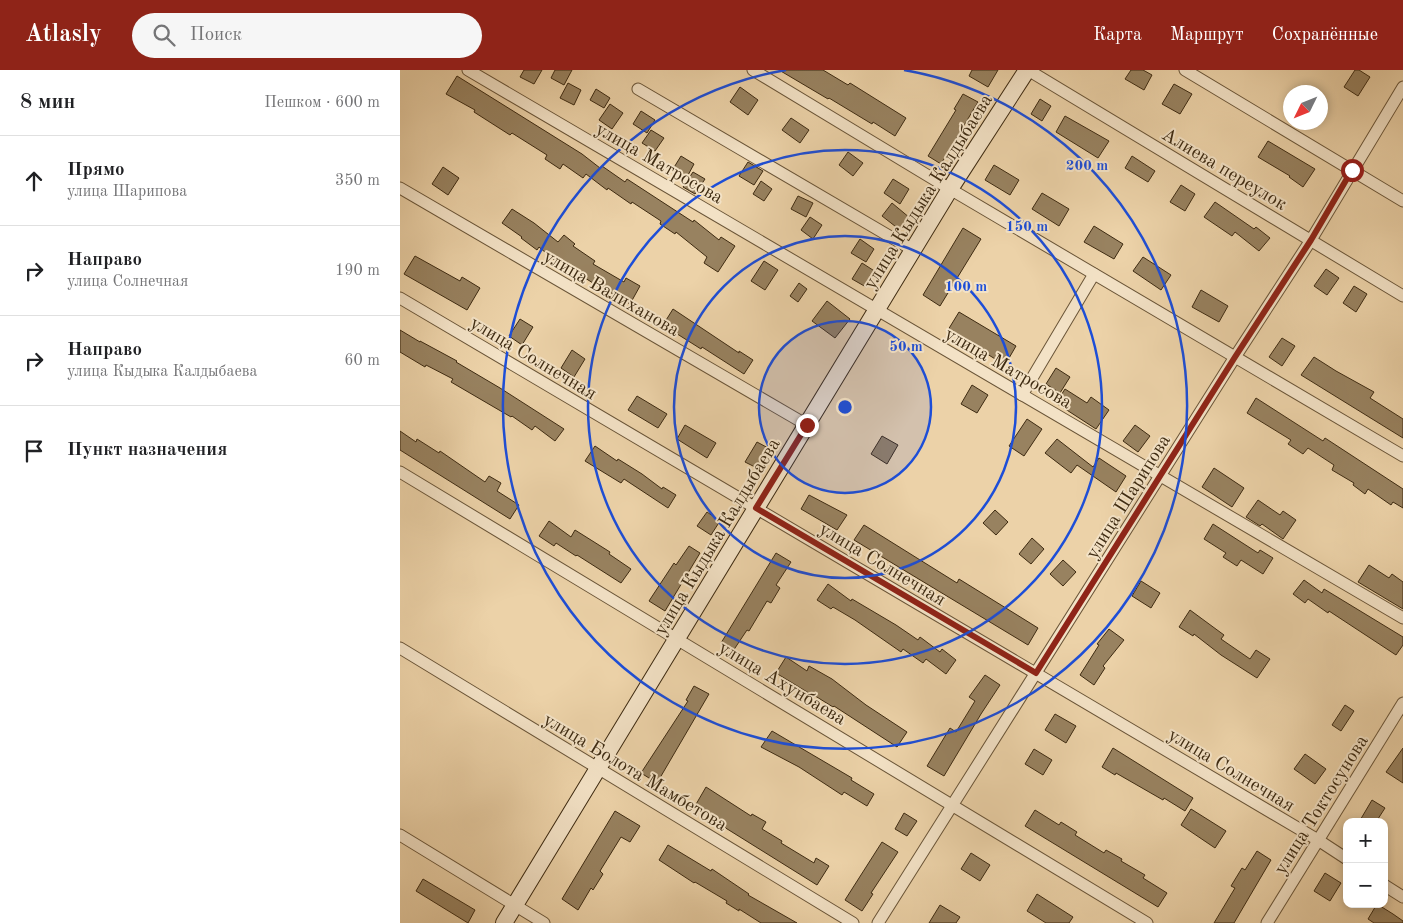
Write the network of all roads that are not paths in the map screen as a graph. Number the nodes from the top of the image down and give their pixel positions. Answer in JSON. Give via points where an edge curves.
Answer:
{"nodes":[{"id":1,"x":468,"y":70,"type":"edge"},
{"id":2,"x":753,"y":70,"type":"edge"},
{"id":3,"x":1027,"y":70,"type":"edge"},
{"id":4,"x":1185,"y":70,"type":"edge"},
{"id":5,"x":1403,"y":86,"type":"edge"},
{"id":6,"x":638,"y":89,"type":"dead end"},
{"id":7,"x":1352,"y":170,"type":"junction"},
{"id":8,"x":400,"y":188,"type":"edge"},
{"id":9,"x":950,"y":189,"type":"junction"},
{"id":10,"x":1403,"y":201,"type":"edge"},
{"id":11,"x":1311,"y":240,"type":"junction"},
{"id":12,"x":913,"y":250,"type":"junction"},
{"id":13,"x":1094,"y":274,"type":"junction"},
{"id":14,"x":1403,"y":296,"type":"edge"},
{"id":15,"x":400,"y":298,"type":"edge"},
{"id":16,"x":877,"y":310,"type":"junction"},
{"id":17,"x":1235,"y":357,"type":"junction"},
{"id":18,"x":1022,"y":395,"type":"junction"},
{"id":19,"x":807,"y":425,"type":"junction"},
{"id":20,"x":1403,"y":456,"type":"edge"},
{"id":21,"x":400,"y":472,"type":"edge"},
{"id":22,"x":1160,"y":476,"type":"junction"},
{"id":23,"x":756,"y":508,"type":"junction"},
{"id":24,"x":1403,"y":618,"type":"edge"},
{"id":25,"x":677,"y":639,"type":"junction"},
{"id":26,"x":400,"y":648,"type":"edge"},
{"id":27,"x":1036,"y":673,"type":"junction"},
{"id":28,"x":1403,"y":703,"type":"edge"},
{"id":29,"x":598,"y":768,"type":"junction"},
{"id":30,"x":952,"y":805,"type":"junction"},
{"id":31,"x":400,"y":834,"type":"edge"},
{"id":32,"x":1318,"y":840,"type":"junction"},
{"id":33,"x":1343,"y":856,"type":"edge"},
{"id":34,"x":1388,"y":888,"type":"edge"},
{"id":35,"x":1403,"y":897,"type":"edge"},
{"id":36,"x":515,"y":905,"type":"junction"},
{"id":37,"x":504,"y":923,"type":"edge"},
{"id":38,"x":544,"y":923,"type":"edge"},
{"id":39,"x":853,"y":923,"type":"edge"},
{"id":40,"x":878,"y":923,"type":"edge"},
{"id":41,"x":1147,"y":923,"type":"edge"},
{"id":42,"x":1267,"y":923,"type":"edge"}],
"edges":[{"from":1,"to":16,"type":"street","name":"улица Матросова"},
{"from":2,"to":9,"type":"street"},
{"from":3,"to":9,"type":"street","name":"улица Кыдыка Калдыбаева"},
{"from":3,"to":11,"type":"street","name":"Алиева переулок"},
{"from":4,"to":7,"type":"street"},
{"from":5,"to":7,"type":"street","name":"улица Шарипова"},
{"from":6,"to":12,"type":"street"},
{"from":7,"to":10,"type":"street"},
{"from":7,"to":11,"type":"street","name":"улица Шарипова"},
{"from":8,"to":19,"type":"street","name":"улица Валиханова"},
{"from":9,"to":12,"type":"street","name":"улица Кыдыка Калдыбаева"},
{"from":9,"to":13,"type":"street"},
{"from":11,"to":14,"type":"street","name":"Алиева переулок"},
{"from":11,"to":17,"type":"street","name":"улица Шарипова"},
{"from":12,"to":16,"type":"street","name":"улица Кыдыка Калдыбаева"},
{"from":13,"to":17,"type":"street"},
{"from":13,"to":18,"type":"street"},
{"from":15,"to":23,"type":"street","name":"улица Солнечная"},
{"from":16,"to":18,"type":"street","name":"улица Матросова"},
{"from":16,"to":19,"type":"street","name":"улица Кыдыка Калдыбаева"},
{"from":17,"to":20,"type":"street"},
{"from":17,"to":22,"type":"street","name":"улица Шарипова"},
{"from":18,"to":22,"type":"street","name":"улица Матросова"},
{"from":19,"to":23,"type":"street","name":"улица Кыдыка Калдыбаева"},
{"from":21,"to":25,"type":"street","name":"улица Ахунбаева"},
{"from":22,"to":24,"type":"street","name":"улица Матросова"},
{"from":22,"to":27,"type":"street","name":"улица Шарипова"},
{"from":23,"to":25,"type":"street","name":"улица Кыдыка Калдыбаева"},
{"from":23,"to":27,"type":"street","name":"улица Солнечная"},
{"from":25,"to":29,"type":"street","name":"улица Кыдыка Калдыбаева"},
{"from":25,"to":30,"type":"street","name":"улица Ахунбаева"},
{"from":26,"to":29,"type":"street","name":"улица Болота Мамбетова"},
{"from":27,"to":30,"type":"street","name":"улица Шарипова"},
{"from":27,"to":32,"type":"street","name":"улица Солнечная"},
{"from":28,"to":32,"type":"street","name":"улица Токтосунова"},
{"from":29,"to":36,"type":"street","name":"улица Кыдыка Калдыбаева"},
{"from":29,"to":39,"type":"street","name":"улица Болота Мамбетова"},
{"from":30,"to":40,"type":"street","name":"улица Шарипова"},
{"from":30,"to":41,"type":"street","name":"улица Ахунбаева"},
{"from":31,"to":36,"type":"street"},
{"from":32,"to":33,"type":"street","name":"улица Солнечная"},
{"from":32,"to":42,"type":"street","name":"улица Токтосунова"},
{"from":34,"to":35,"type":"street"},
{"from":36,"to":37,"type":"street","name":"улица Кыдыка Калдыбаева"},
{"from":36,"to":38,"type":"street"}]}
